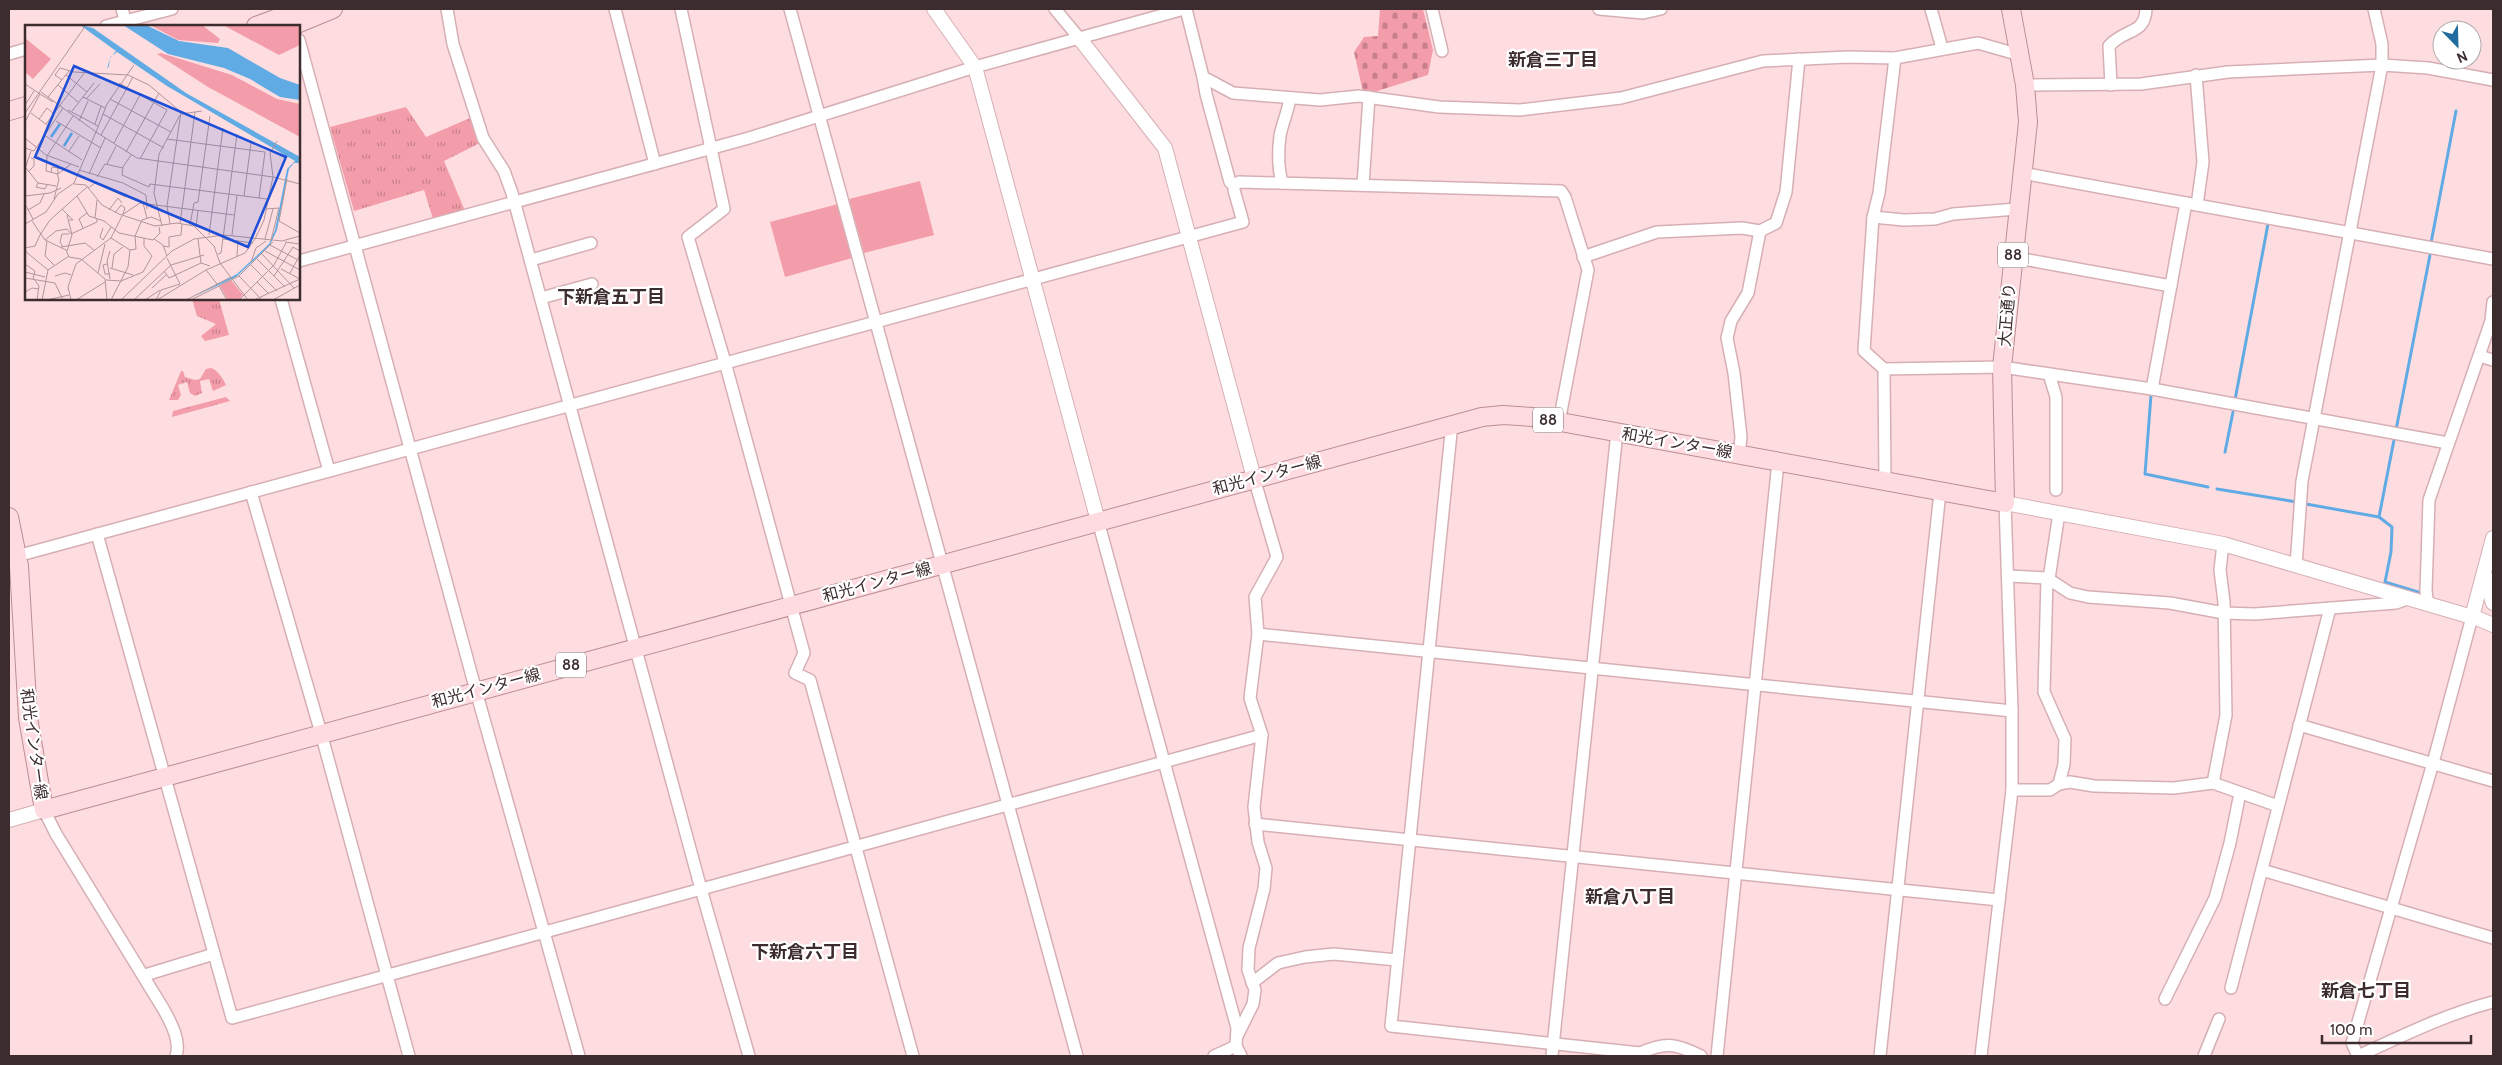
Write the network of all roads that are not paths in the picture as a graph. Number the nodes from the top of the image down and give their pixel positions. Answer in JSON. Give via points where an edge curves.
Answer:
{"nodes":[{"id":1,"x":122,"y":9,"type":"edge"},
{"id":2,"x":172,"y":9,"type":"edge"},
{"id":3,"x":333,"y":9,"type":"edge"},
{"id":4,"x":447,"y":9,"type":"edge"},
{"id":5,"x":615,"y":9,"type":"edge"},
{"id":6,"x":680,"y":9,"type":"edge"},
{"id":7,"x":790,"y":9,"type":"edge"},
{"id":8,"x":934,"y":9,"type":"edge"},
{"id":9,"x":1055,"y":9,"type":"edge"},
{"id":10,"x":1185,"y":9,"type":"edge"},
{"id":11,"x":1432,"y":9,"type":"edge"},
{"id":12,"x":1599,"y":9,"type":"edge"},
{"id":13,"x":1661,"y":9,"type":"edge"},
{"id":14,"x":1932,"y":9,"type":"edge"},
{"id":15,"x":2010,"y":9,"type":"edge"},
{"id":16,"x":2146,"y":9,"type":"edge"},
{"id":17,"x":2374,"y":9,"type":"edge"},
{"id":18,"x":295,"y":21,"type":"edge"},
{"id":19,"x":126,"y":24,"type":"edge"},
{"id":20,"x":264,"y":25,"type":"edge"},
{"id":21,"x":1080,"y":39,"type":"junction"},
{"id":22,"x":300,"y":40,"type":"edge"},
{"id":23,"x":1942,"y":48,"type":"junction"},
{"id":24,"x":25,"y":49,"type":"edge"},
{"id":25,"x":1442,"y":52,"type":"dead end"},
{"id":26,"x":9,"y":54,"type":"edge"},
{"id":27,"x":2020,"y":54,"type":"junction"},
{"id":28,"x":1895,"y":58,"type":"junction"},
{"id":29,"x":1800,"y":59,"type":"junction"},
{"id":30,"x":2382,"y":65,"type":"junction"},
{"id":31,"x":975,"y":67,"type":"junction"},
{"id":32,"x":2196,"y":75,"type":"junction"},
{"id":33,"x":1203,"y":77,"type":"junction"},
{"id":34,"x":2493,"y":80,"type":"edge"},
{"id":35,"x":2026,"y":85,"type":"junction"},
{"id":36,"x":2111,"y":85,"type":"junction"},
{"id":37,"x":25,"y":94,"type":"edge"},
{"id":38,"x":1369,"y":97,"type":"junction"},
{"id":39,"x":9,"y":98,"type":"edge"},
{"id":40,"x":1290,"y":98,"type":"junction"},
{"id":41,"x":25,"y":106,"type":"edge"},
{"id":42,"x":9,"y":111,"type":"edge"},
{"id":43,"x":819,"y":115,"type":"junction"},
{"id":44,"x":711,"y":148,"type":"junction"},
{"id":45,"x":655,"y":164,"type":"junction"},
{"id":46,"x":2022,"y":173,"type":"junction"},
{"id":47,"x":1282,"y":183,"type":"junction"},
{"id":48,"x":1234,"y":185,"type":"junction"},
{"id":49,"x":1363,"y":185,"type":"junction"},
{"id":50,"x":514,"y":202,"type":"junction"},
{"id":51,"x":2192,"y":204,"type":"junction"},
{"id":52,"x":2017,"y":209,"type":"junction"},
{"id":53,"x":1873,"y":216,"type":"junction"},
{"id":54,"x":1760,"y":231,"type":"junction"},
{"id":55,"x":2350,"y":233,"type":"junction"},
{"id":56,"x":1188,"y":236,"type":"junction"},
{"id":57,"x":591,"y":243,"type":"dead end"},
{"id":58,"x":354,"y":245,"type":"junction"},
{"id":59,"x":1583,"y":257,"type":"junction"},
{"id":60,"x":2012,"y":257,"type":"junction"},
{"id":61,"x":530,"y":260,"type":"junction"},
{"id":62,"x":2493,"y":260,"type":"edge"},
{"id":63,"x":300,"y":261,"type":"edge"},
{"id":64,"x":1033,"y":278,"type":"junction"},
{"id":65,"x":592,"y":284,"type":"dead end"},
{"id":66,"x":2171,"y":286,"type":"junction"},
{"id":67,"x":540,"y":298,"type":"junction"},
{"id":68,"x":281,"y":300,"type":"edge"},
{"id":69,"x":2493,"y":302,"type":"edge"},
{"id":70,"x":875,"y":322,"type":"junction"},
{"id":71,"x":2479,"y":356,"type":"junction"},
{"id":72,"x":2493,"y":360,"type":"edge"},
{"id":73,"x":725,"y":362,"type":"junction"},
{"id":74,"x":2002,"y":367,"type":"junction"},
{"id":75,"x":1884,"y":369,"type":"junction"},
{"id":76,"x":2049,"y":374,"type":"junction"},
{"id":77,"x":2152,"y":390,"type":"junction"},
{"id":78,"x":569,"y":405,"type":"junction"},
{"id":79,"x":2315,"y":419,"type":"junction"},
{"id":80,"x":1559,"y":422,"type":"junction"},
{"id":81,"x":1450,"y":425,"type":"junction"},
{"id":82,"x":1617,"y":432,"type":"junction"},
{"id":83,"x":2448,"y":443,"type":"junction"},
{"id":84,"x":410,"y":448,"type":"junction"},
{"id":85,"x":1739,"y":455,"type":"junction"},
{"id":86,"x":1778,"y":462,"type":"junction"},
{"id":87,"x":329,"y":471,"type":"junction"},
{"id":88,"x":1254,"y":478,"type":"junction"},
{"id":89,"x":1885,"y":482,"type":"junction"},
{"id":90,"x":2056,"y":490,"type":"dead end"},
{"id":91,"x":251,"y":492,"type":"junction"},
{"id":92,"x":1940,"y":492,"type":"junction"},
{"id":93,"x":2005,"y":503,"type":"junction"},
{"id":94,"x":2059,"y":513,"type":"junction"},
{"id":95,"x":9,"y":518,"type":"edge"},
{"id":96,"x":1098,"y":521,"type":"junction"},
{"id":97,"x":97,"y":534,"type":"junction"},
{"id":98,"x":2493,"y":538,"type":"edge"},
{"id":99,"x":2223,"y":544,"type":"junction"},
{"id":100,"x":18,"y":556,"type":"junction"},
{"id":101,"x":943,"y":564,"type":"junction"},
{"id":102,"x":2296,"y":566,"type":"junction"},
{"id":103,"x":2485,"y":572,"type":"junction"},
{"id":104,"x":2008,"y":576,"type":"junction"},
{"id":105,"x":2048,"y":579,"type":"junction"},
{"id":106,"x":2407,"y":599,"type":"junction"},
{"id":107,"x":2493,"y":603,"type":"edge"},
{"id":108,"x":790,"y":605,"type":"junction"},
{"id":109,"x":2428,"y":605,"type":"junction"},
{"id":110,"x":2330,"y":608,"type":"junction"},
{"id":111,"x":2224,"y":613,"type":"junction"},
{"id":112,"x":2475,"y":618,"type":"junction"},
{"id":113,"x":2493,"y":618,"type":"edge"},
{"id":114,"x":2493,"y":625,"type":"edge"},
{"id":115,"x":1258,"y":634,"type":"junction"},
{"id":116,"x":636,"y":647,"type":"junction"},
{"id":117,"x":1429,"y":651,"type":"junction"},
{"id":118,"x":1592,"y":668,"type":"junction"},
{"id":119,"x":1754,"y":686,"type":"junction"},
{"id":120,"x":476,"y":691,"type":"junction"},
{"id":121,"x":1917,"y":703,"type":"junction"},
{"id":122,"x":2012,"y":711,"type":"junction"},
{"id":123,"x":2300,"y":725,"type":"junction"},
{"id":124,"x":321,"y":733,"type":"junction"},
{"id":125,"x":1262,"y":735,"type":"junction"},
{"id":126,"x":1164,"y":761,"type":"junction"},
{"id":127,"x":2433,"y":763,"type":"junction"},
{"id":128,"x":166,"y":775,"type":"junction"},
{"id":129,"x":2493,"y":781,"type":"edge"},
{"id":130,"x":2059,"y":784,"type":"junction"},
{"id":131,"x":2213,"y":784,"type":"junction"},
{"id":132,"x":2012,"y":790,"type":"junction"},
{"id":133,"x":2240,"y":793,"type":"junction"},
{"id":134,"x":1010,"y":804,"type":"junction"},
{"id":135,"x":2278,"y":806,"type":"junction"},
{"id":136,"x":44,"y":810,"type":"junction"},
{"id":137,"x":9,"y":820,"type":"edge"},
{"id":138,"x":1255,"y":824,"type":"junction"},
{"id":139,"x":1410,"y":839,"type":"junction"},
{"id":140,"x":855,"y":847,"type":"junction"},
{"id":141,"x":1572,"y":856,"type":"junction"},
{"id":142,"x":2262,"y":870,"type":"junction"},
{"id":143,"x":1735,"y":873,"type":"junction"},
{"id":144,"x":701,"y":889,"type":"junction"},
{"id":145,"x":1898,"y":890,"type":"junction"},
{"id":146,"x":1999,"y":900,"type":"junction"},
{"id":147,"x":2391,"y":908,"type":"junction"},
{"id":148,"x":543,"y":932,"type":"junction"},
{"id":149,"x":2493,"y":938,"type":"edge"},
{"id":150,"x":214,"y":954,"type":"junction"},
{"id":151,"x":1397,"y":960,"type":"junction"},
{"id":152,"x":145,"y":975,"type":"junction"},
{"id":153,"x":387,"y":976,"type":"junction"},
{"id":154,"x":1252,"y":983,"type":"junction"},
{"id":155,"x":2231,"y":988,"type":"dead end"},
{"id":156,"x":2165,"y":999,"type":"dead end"},
{"id":157,"x":2493,"y":1002,"type":"edge"},
{"id":158,"x":2219,"y":1019,"type":"dead end"},
{"id":159,"x":1238,"y":1046,"type":"edge"},
{"id":160,"x":1552,"y":1050,"type":"edge"},
{"id":161,"x":176,"y":1056,"type":"edge"},
{"id":162,"x":409,"y":1056,"type":"edge"},
{"id":163,"x":579,"y":1056,"type":"edge"},
{"id":164,"x":749,"y":1056,"type":"edge"},
{"id":165,"x":913,"y":1056,"type":"edge"},
{"id":166,"x":1077,"y":1056,"type":"edge"},
{"id":167,"x":1214,"y":1056,"type":"edge"},
{"id":168,"x":1700,"y":1056,"type":"edge"},
{"id":169,"x":1717,"y":1056,"type":"edge"},
{"id":170,"x":1880,"y":1056,"type":"edge"},
{"id":171,"x":1981,"y":1056,"type":"edge"},
{"id":172,"x":2204,"y":1056,"type":"edge"},
{"id":173,"x":2358,"y":1056,"type":"edge"}],
"edges":[{"from":1,"to":19,"type":"street"},
{"from":2,"to":19,"type":"street"},
{"from":3,"to":18,"type":"main road"},
{"from":4,"to":50,"type":"street","via":[[453,44],[483,138],[504,171]]},
{"from":5,"to":45,"type":"street"},
{"from":6,"to":44,"type":"street"},
{"from":7,"to":43,"type":"street"},
{"from":8,"to":31,"type":"street"},
{"from":9,"to":21,"type":"street"},
{"from":10,"to":21,"type":"street"},
{"from":10,"to":33,"type":"street"},
{"from":11,"to":25,"type":"street"},
{"from":12,"to":13,"type":"street","via":[[1643,13]]},
{"from":14,"to":23,"type":"street"},
{"from":15,"to":27,"type":"main road","name":"大正通り","number":"88"},
{"from":16,"to":36,"type":"street","via":[[2145,20],[2140,26],[2116,38],[2109,46]]},
{"from":17,"to":30,"type":"street","via":[[2382,44]]},
{"from":18,"to":20,"type":"main road"},
{"from":21,"to":31,"type":"street"},
{"from":21,"to":56,"type":"street","via":[[1165,148]]},
{"from":22,"to":58,"type":"street"},
{"from":23,"to":27,"type":"street","via":[[1978,43]]},
{"from":23,"to":28,"type":"street"},
{"from":24,"to":26,"type":"street"},
{"from":27,"to":35,"type":"main road","name":"大正通り","number":"88"},
{"from":28,"to":29,"type":"street"},
{"from":28,"to":53,"type":"street","via":[[1879,193]]},
{"from":29,"to":38,"type":"street","via":[[1740,66],[1621,98],[1520,110],[1439,106]]},
{"from":29,"to":54,"type":"street","via":[[1782,210],[1776,223]]},
{"from":30,"to":32,"type":"street"},
{"from":30,"to":34,"type":"street","via":[[2413,66]]},
{"from":30,"to":55,"type":"street"},
{"from":31,"to":43,"type":"street"},
{"from":31,"to":64,"type":"street"},
{"from":32,"to":36,"type":"street","via":[[2141,84]]},
{"from":32,"to":51,"type":"street","via":[[2203,162]]},
{"from":33,"to":40,"type":"street","via":[[1233,93]]},
{"from":33,"to":48,"type":"street","via":[[1230,182]]},
{"from":35,"to":36,"type":"street"},
{"from":35,"to":46,"type":"main road","name":"大正通り","number":"88","via":[[2028,122]]},
{"from":37,"to":39,"type":"main road"},
{"from":38,"to":40,"type":"street"},
{"from":38,"to":49,"type":"street"},
{"from":40,"to":47,"type":"street","via":[[1288,116],[1280,135],[1278,168]]},
{"from":41,"to":42,"type":"main road"},
{"from":43,"to":44,"type":"street"},
{"from":43,"to":70,"type":"street"},
{"from":44,"to":45,"type":"street"},
{"from":44,"to":73,"type":"street","via":[[724,209],[688,238]]},
{"from":45,"to":50,"type":"street"},
{"from":46,"to":51,"type":"street"},
{"from":46,"to":52,"type":"main road","name":"大正通り","number":"88"},
{"from":47,"to":48,"type":"street","via":[[1239,182]]},
{"from":47,"to":49,"type":"street"},
{"from":48,"to":56,"type":"street","via":[[1243,222]]},
{"from":49,"to":59,"type":"street","via":[[1561,191]]},
{"from":50,"to":58,"type":"street"},
{"from":50,"to":61,"type":"street"},
{"from":51,"to":55,"type":"street"},
{"from":51,"to":66,"type":"street"},
{"from":52,"to":53,"type":"street","via":[[1953,214],[1935,220]]},
{"from":52,"to":60,"type":"main road","name":"大正通り","number":"88"},
{"from":53,"to":75,"type":"street","via":[[1864,351]]},
{"from":54,"to":59,"type":"street","via":[[1742,228],[1657,232]]},
{"from":54,"to":85,"type":"street","via":[[1748,293],[1731,321],[1726,338],[1734,373],[1741,437]]},
{"from":55,"to":62,"type":"street"},
{"from":55,"to":79,"type":"street"},
{"from":56,"to":64,"type":"street"},
{"from":56,"to":88,"type":"street"},
{"from":57,"to":61,"type":"street"},
{"from":58,"to":63,"type":"street"},
{"from":58,"to":84,"type":"street"},
{"from":59,"to":80,"type":"street","via":[[1588,270]]},
{"from":60,"to":66,"type":"street"},
{"from":60,"to":74,"type":"main road","name":"大正通り","number":"88"},
{"from":61,"to":67,"type":"street"},
{"from":64,"to":70,"type":"street"},
{"from":64,"to":96,"type":"street"},
{"from":65,"to":67,"type":"street"},
{"from":66,"to":77,"type":"street"},
{"from":67,"to":78,"type":"street"},
{"from":68,"to":87,"type":"street"},
{"from":69,"to":71,"type":"street","via":[[2491,321]]},
{"from":70,"to":73,"type":"street"},
{"from":70,"to":101,"type":"street"},
{"from":71,"to":72,"type":"street"},
{"from":71,"to":83,"type":"street"},
{"from":73,"to":78,"type":"street"},
{"from":73,"to":108,"type":"street"},
{"from":74,"to":75,"type":"street"},
{"from":74,"to":76,"type":"street"},
{"from":74,"to":93,"type":"main road","name":"大正通り","number":"88"},
{"from":75,"to":89,"type":"street"},
{"from":76,"to":77,"type":"street"},
{"from":76,"to":90,"type":"street","via":[[2056,397]]},
{"from":77,"to":79,"type":"street"},
{"from":78,"to":84,"type":"street"},
{"from":78,"to":116,"type":"street"},
{"from":79,"to":83,"type":"street"},
{"from":79,"to":102,"type":"street","via":[[2302,480]]},
{"from":80,"to":81,"type":"main road","name":"和光インター線","number":"88","via":[[1503,414]]},
{"from":80,"to":82,"type":"main road","name":"和光インター線","number":"88"},
{"from":81,"to":88,"type":"main road","name":"和光インター線","number":"88"},
{"from":81,"to":117,"type":"street"},
{"from":82,"to":85,"type":"main road","name":"和光インター線","number":"88"},
{"from":82,"to":118,"type":"street"},
{"from":83,"to":109,"type":"street","via":[[2429,500]]},
{"from":84,"to":87,"type":"street"},
{"from":84,"to":120,"type":"street"},
{"from":85,"to":86,"type":"main road","name":"和光インター線","number":"88"},
{"from":86,"to":89,"type":"main road","name":"和光インター線","number":"88"},
{"from":86,"to":119,"type":"street"},
{"from":87,"to":91,"type":"street"},
{"from":88,"to":96,"type":"main road","name":"和光インター線","number":"88"},
{"from":88,"to":115,"type":"street","via":[[1277,557],[1255,597]]},
{"from":89,"to":92,"type":"main road","name":"和光インター線","number":"88"},
{"from":91,"to":97,"type":"street"},
{"from":91,"to":124,"type":"street"},
{"from":92,"to":93,"type":"main road","name":"和光インター線","number":"88"},
{"from":92,"to":121,"type":"street"},
{"from":93,"to":94,"type":"street"},
{"from":93,"to":104,"type":"street"},
{"from":94,"to":99,"type":"street"},
{"from":94,"to":105,"type":"street"},
{"from":95,"to":100,"type":"main road","name":"和光インター線"},
{"from":96,"to":101,"type":"main road","name":"和光インター線","number":"88"},
{"from":96,"to":126,"type":"street"},
{"from":97,"to":100,"type":"street"},
{"from":97,"to":128,"type":"street"},
{"from":98,"to":103,"type":"street"},
{"from":99,"to":102,"type":"street"},
{"from":99,"to":111,"type":"street","via":[[2220,570]]},
{"from":100,"to":136,"type":"main road","name":"和光インター線","via":[[28,718]]},
{"from":101,"to":108,"type":"main road","name":"和光インター線","number":"88"},
{"from":101,"to":134,"type":"street"},
{"from":102,"to":106,"type":"street"},
{"from":103,"to":107,"type":"street"},
{"from":103,"to":112,"type":"street"},
{"from":104,"to":105,"type":"street"},
{"from":104,"to":122,"type":"street"},
{"from":105,"to":111,"type":"street","via":[[2070,593],[2088,597],[2170,603]]},
{"from":105,"to":130,"type":"street","via":[[2044,692],[2065,739]]},
{"from":106,"to":109,"type":"street"},
{"from":106,"to":110,"type":"street","via":[[2396,603]]},
{"from":108,"to":116,"type":"main road","name":"和光インター線","number":"88"},
{"from":108,"to":140,"type":"street","via":[[804,653],[795,673],[810,680]]},
{"from":109,"to":112,"type":"street"},
{"from":110,"to":111,"type":"street"},
{"from":110,"to":123,"type":"street"},
{"from":111,"to":131,"type":"street","via":[[2226,716]]},
{"from":112,"to":113,"type":"street"},
{"from":112,"to":114,"type":"street"},
{"from":112,"to":127,"type":"street"},
{"from":115,"to":117,"type":"street"},
{"from":115,"to":125,"type":"street","via":[[1250,698]]},
{"from":116,"to":120,"type":"main road","name":"和光インター線","number":"88"},
{"from":116,"to":144,"type":"street"},
{"from":117,"to":118,"type":"street"},
{"from":117,"to":139,"type":"street"},
{"from":118,"to":119,"type":"street"},
{"from":118,"to":141,"type":"street"},
{"from":119,"to":121,"type":"street"},
{"from":119,"to":143,"type":"street"},
{"from":120,"to":124,"type":"main road","name":"和光インター線","number":"88"},
{"from":120,"to":148,"type":"street"},
{"from":121,"to":122,"type":"street"},
{"from":121,"to":145,"type":"street"},
{"from":122,"to":132,"type":"street"},
{"from":123,"to":127,"type":"street"},
{"from":123,"to":135,"type":"street"},
{"from":124,"to":128,"type":"main road","name":"和光インター線","number":"88"},
{"from":124,"to":153,"type":"street"},
{"from":125,"to":126,"type":"street"},
{"from":125,"to":138,"type":"street"},
{"from":126,"to":134,"type":"street"},
{"from":126,"to":159,"type":"street","via":[[1237,1028]]},
{"from":127,"to":129,"type":"street"},
{"from":127,"to":147,"type":"street"},
{"from":128,"to":136,"type":"main road","name":"和光インター線","number":"88"},
{"from":128,"to":150,"type":"street"},
{"from":130,"to":131,"type":"street","via":[[2174,788]]},
{"from":130,"to":132,"type":"street","via":[[2050,790]]},
{"from":131,"to":133,"type":"street"},
{"from":132,"to":146,"type":"street"},
{"from":133,"to":135,"type":"street"},
{"from":133,"to":156,"type":"street","via":[[2215,898]]},
{"from":134,"to":140,"type":"street"},
{"from":134,"to":166,"type":"street"},
{"from":135,"to":142,"type":"street"},
{"from":136,"to":137,"type":"street"},
{"from":136,"to":152,"type":"street"},
{"from":138,"to":139,"type":"street"},
{"from":138,"to":154,"type":"street","via":[[1266,868],[1249,948],[1248,970]]},
{"from":139,"to":141,"type":"street"},
{"from":139,"to":151,"type":"street"},
{"from":140,"to":144,"type":"street"},
{"from":140,"to":165,"type":"street"},
{"from":141,"to":143,"type":"street"},
{"from":141,"to":160,"type":"street"},
{"from":142,"to":147,"type":"street"},
{"from":142,"to":155,"type":"street"},
{"from":143,"to":145,"type":"street"},
{"from":143,"to":169,"type":"street"},
{"from":144,"to":148,"type":"street"},
{"from":144,"to":164,"type":"street"},
{"from":145,"to":146,"type":"street"},
{"from":145,"to":170,"type":"street"},
{"from":146,"to":171,"type":"street"},
{"from":147,"to":149,"type":"street"},
{"from":147,"to":173,"type":"street","via":[[2352,1043]]},
{"from":148,"to":153,"type":"street"},
{"from":148,"to":163,"type":"street"},
{"from":150,"to":152,"type":"street"},
{"from":150,"to":153,"type":"street","via":[[232,1018]]},
{"from":151,"to":154,"type":"street","via":[[1334,954],[1305,958],[1278,963]]},
{"from":151,"to":160,"type":"street","via":[[1391,1026]]},
{"from":152,"to":161,"type":"street","via":[[171,1022]]},
{"from":153,"to":162,"type":"street"},
{"from":154,"to":159,"type":"street","via":[[1255,990],[1253,1004]]},
{"from":157,"to":173,"type":"street","via":[[2429,1024]]},
{"from":158,"to":172,"type":"street"},
{"from":159,"to":167,"type":"street"},
{"from":160,"to":168,"type":"street","via":[[1640,1053],[1660,1044],[1678,1046]]}]}
